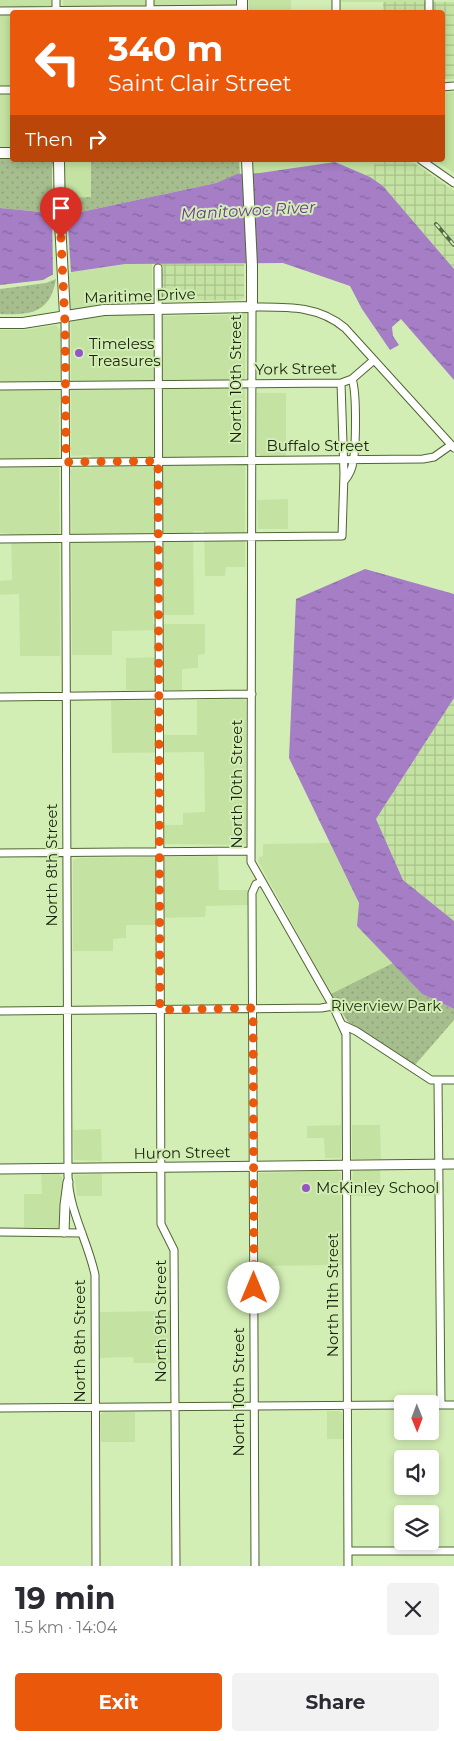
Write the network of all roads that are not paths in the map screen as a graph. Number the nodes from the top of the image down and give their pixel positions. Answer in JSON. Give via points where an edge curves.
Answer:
{"nodes":[{"id":1,"x":242,"y":7,"type":"edge"},
{"id":2,"x":173,"y":10,"type":"edge"},
{"id":3,"x":58,"y":162,"type":"edge"},
{"id":4,"x":247,"y":162,"type":"edge"},
{"id":5,"x":425,"y":162,"type":"edge"},
{"id":6,"x":454,"y":183,"type":"edge"},
{"id":7,"x":158,"y":268,"type":"dead end"},
{"id":8,"x":252,"y":307,"type":"junction"},
{"id":9,"x":158,"y":309,"type":"junction"},
{"id":10,"x":65,"y":315,"type":"junction"},
{"id":11,"x":0,"y":323,"type":"edge"},
{"id":12,"x":374,"y":360,"type":"junction"},
{"id":13,"x":352,"y":380,"type":"junction"},
{"id":14,"x":251,"y":383,"type":"junction"},
{"id":15,"x":341,"y":383,"type":"junction"},
{"id":16,"x":158,"y":384,"type":"junction"},
{"id":17,"x":65,"y":385,"type":"junction"},
{"id":18,"x":0,"y":386,"type":"edge"},
{"id":19,"x":453,"y":446,"type":"edge"},
{"id":20,"x":343,"y":459,"type":"junction"},
{"id":21,"x":354,"y":459,"type":"junction"},
{"id":22,"x":251,"y":460,"type":"junction"},
{"id":23,"x":158,"y":461,"type":"junction"},
{"id":24,"x":66,"y":462,"type":"junction"},
{"id":25,"x":0,"y":463,"type":"edge"},
{"id":26,"x":344,"y":483,"type":"junction"},
{"id":27,"x":251,"y":536,"type":"junction"},
{"id":28,"x":158,"y":537,"type":"junction"},
{"id":29,"x":66,"y":538,"type":"junction"},
{"id":30,"x":0,"y":539,"type":"edge"},
{"id":31,"x":252,"y":694,"type":"junction"},
{"id":32,"x":159,"y":695,"type":"junction"},
{"id":33,"x":0,"y":696,"type":"edge"},
{"id":34,"x":66,"y":696,"type":"junction"},
{"id":35,"x":251,"y":851,"type":"junction"},
{"id":36,"x":159,"y":852,"type":"junction"},
{"id":37,"x":67,"y":853,"type":"junction"},
{"id":38,"x":0,"y":854,"type":"edge"},
{"id":39,"x":262,"y":882,"type":"junction"},
{"id":40,"x":333,"y":1006,"type":"junction"},
{"id":41,"x":253,"y":1008,"type":"junction"},
{"id":42,"x":67,"y":1010,"type":"junction"},
{"id":43,"x":160,"y":1010,"type":"junction"},
{"id":44,"x":0,"y":1011,"type":"edge"},
{"id":45,"x":343,"y":1025,"type":"junction"},
{"id":46,"x":438,"y":1080,"type":"junction"},
{"id":47,"x":454,"y":1080,"type":"edge"},
{"id":48,"x":439,"y":1164,"type":"junction"},
{"id":49,"x":454,"y":1164,"type":"edge"},
{"id":50,"x":346,"y":1165,"type":"junction"},
{"id":51,"x":253,"y":1166,"type":"junction"},
{"id":52,"x":68,"y":1168,"type":"junction"},
{"id":53,"x":160,"y":1168,"type":"junction"},
{"id":54,"x":0,"y":1169,"type":"edge"},
{"id":55,"x":68,"y":1182,"type":"junction"},
{"id":56,"x":0,"y":1232,"type":"edge"},
{"id":57,"x":64,"y":1232,"type":"junction"},
{"id":58,"x":82,"y":1232,"type":"junction"},
{"id":59,"x":394,"y":1405,"type":"edge"},
{"id":60,"x":441,"y":1405,"type":"joint"},
{"id":61,"x":454,"y":1405,"type":"edge"},
{"id":62,"x":348,"y":1406,"type":"junction"},
{"id":63,"x":176,"y":1407,"type":"junction"},
{"id":64,"x":254,"y":1407,"type":"junction"},
{"id":65,"x":0,"y":1408,"type":"edge"},
{"id":66,"x":95,"y":1408,"type":"junction"},
{"id":67,"x":454,"y":1550,"type":"edge"},
{"id":68,"x":348,"y":1551,"type":"junction"},
{"id":69,"x":96,"y":1566,"type":"edge"},
{"id":70,"x":176,"y":1566,"type":"edge"},
{"id":71,"x":255,"y":1566,"type":"edge"},
{"id":72,"x":348,"y":1566,"type":"edge"}],
"edges":[{"from":1,"to":2,"type":"street"},
{"from":3,"to":10,"type":"main road","name":"North 8th Street"},
{"from":4,"to":8,"type":"main road","name":"North 10th Street"},
{"from":5,"to":6,"type":"street"},
{"from":7,"to":9,"type":"street","name":"North 9th Street"},
{"from":8,"to":9,"type":"main road","name":"Maritime Drive"},
{"from":8,"to":12,"type":"street","via":[[307,308],[319,312],[337,321]]},
{"from":8,"to":14,"type":"street","name":"North 10th Street"},
{"from":9,"to":10,"type":"main road","name":"Maritime Drive"},
{"from":9,"to":16,"type":"street","name":"North 9th Street"},
{"from":10,"to":11,"type":"main road","name":"Maritime Drive"},
{"from":10,"to":17,"type":"street","name":"North 8th Street"},
{"from":12,"to":13,"type":"street","name":"York Street"},
{"from":12,"to":19,"type":"street"},
{"from":13,"to":15,"type":"street","name":"York Street"},
{"from":13,"to":21,"type":"street"},
{"from":14,"to":15,"type":"street","name":"York Street"},
{"from":14,"to":16,"type":"street","name":"York Street"},
{"from":14,"to":22,"type":"street","name":"North 10th Street"},
{"from":15,"to":20,"type":"street"},
{"from":16,"to":17,"type":"street","name":"York Street"},
{"from":16,"to":23,"type":"street","name":"North 9th Street"},
{"from":17,"to":18,"type":"street","name":"York Street"},
{"from":17,"to":24,"type":"street","name":"North 8th Street"},
{"from":19,"to":21,"type":"street","name":"Buffalo Street","via":[[434,457],[423,459]]},
{"from":20,"to":21,"type":"street","name":"Buffalo Street"},
{"from":20,"to":22,"type":"street","name":"Buffalo Street"},
{"from":20,"to":26,"type":"street"},
{"from":21,"to":26,"type":"street"},
{"from":22,"to":23,"type":"street","name":"Buffalo Street"},
{"from":22,"to":27,"type":"street","name":"North 10th Street"},
{"from":23,"to":24,"type":"street","name":"Buffalo Street"},
{"from":23,"to":28,"type":"street","name":"North 9th Street"},
{"from":24,"to":25,"type":"street","name":"Buffalo Street"},
{"from":24,"to":29,"type":"street","name":"North 8th Street"},
{"from":26,"to":27,"type":"street","via":[[342,536]]},
{"from":27,"to":28,"type":"street"},
{"from":27,"to":31,"type":"street","name":"North 10th Street"},
{"from":28,"to":29,"type":"street"},
{"from":28,"to":32,"type":"street","name":"North 9th Street"},
{"from":29,"to":30,"type":"street"},
{"from":29,"to":34,"type":"street","name":"North 8th Street"},
{"from":31,"to":32,"type":"street"},
{"from":31,"to":35,"type":"street","name":"North 10th Street"},
{"from":32,"to":34,"type":"street"},
{"from":32,"to":36,"type":"street","name":"North 9th Street"},
{"from":33,"to":34,"type":"street"},
{"from":34,"to":37,"type":"street","name":"North 8th Street"},
{"from":35,"to":36,"type":"street"},
{"from":35,"to":39,"type":"street","name":"North 10th Street","via":[[251,862]]},
{"from":36,"to":37,"type":"street"},
{"from":36,"to":43,"type":"street","name":"North 9th Street"},
{"from":37,"to":38,"type":"street"},
{"from":37,"to":42,"type":"street","name":"North 8th Street"},
{"from":39,"to":40,"type":"street"},
{"from":39,"to":41,"type":"street","name":"North 10th Street","via":[[256,884],[252,893]]},
{"from":40,"to":41,"type":"street"},
{"from":40,"to":45,"type":"street"},
{"from":41,"to":43,"type":"street"},
{"from":41,"to":51,"type":"street","name":"North 10th Street"},
{"from":42,"to":43,"type":"street"},
{"from":42,"to":44,"type":"street"},
{"from":42,"to":52,"type":"street","name":"North 8th Street"},
{"from":43,"to":53,"type":"street","name":"North 9th Street"},
{"from":45,"to":46,"type":"street","via":[[431,1080]]},
{"from":45,"to":50,"type":"street","name":"North 11th Street","via":[[346,1034]]},
{"from":46,"to":47,"type":"street"},
{"from":46,"to":48,"type":"street"},
{"from":48,"to":49,"type":"street","name":"Huron Street"},
{"from":48,"to":50,"type":"street","name":"Huron Street"},
{"from":48,"to":60,"type":"street"},
{"from":50,"to":51,"type":"street","name":"Huron Street"},
{"from":50,"to":62,"type":"street","name":"North 11th Street"},
{"from":51,"to":53,"type":"street","name":"Huron Street"},
{"from":51,"to":64,"type":"street","name":"North 10th Street"},
{"from":52,"to":53,"type":"street","name":"Huron Street"},
{"from":52,"to":54,"type":"street","name":"Huron Street"},
{"from":52,"to":55,"type":"street","name":"North 8th Street"},
{"from":53,"to":63,"type":"street","name":"North 9th Street","via":[[161,1224],[174,1250]]},
{"from":55,"to":57,"type":"street"},
{"from":55,"to":58,"type":"street","name":"North 8th Street"},
{"from":56,"to":57,"type":"street"},
{"from":57,"to":58,"type":"street"},
{"from":58,"to":66,"type":"street","name":"North 8th Street","via":[[95,1275]]},
{"from":59,"to":62,"type":"street"},
{"from":60,"to":61,"type":"street"},
{"from":62,"to":64,"type":"street"},
{"from":62,"to":68,"type":"street","name":"North 11th Street"},
{"from":63,"to":64,"type":"street"},
{"from":63,"to":66,"type":"street"},
{"from":63,"to":70,"type":"street","name":"North 9th Street"},
{"from":64,"to":71,"type":"street","name":"North 10th Street"},
{"from":65,"to":66,"type":"street"},
{"from":66,"to":69,"type":"street","name":"North 8th Street"},
{"from":67,"to":68,"type":"street"},
{"from":68,"to":72,"type":"street","name":"North 11th Street"}]}
